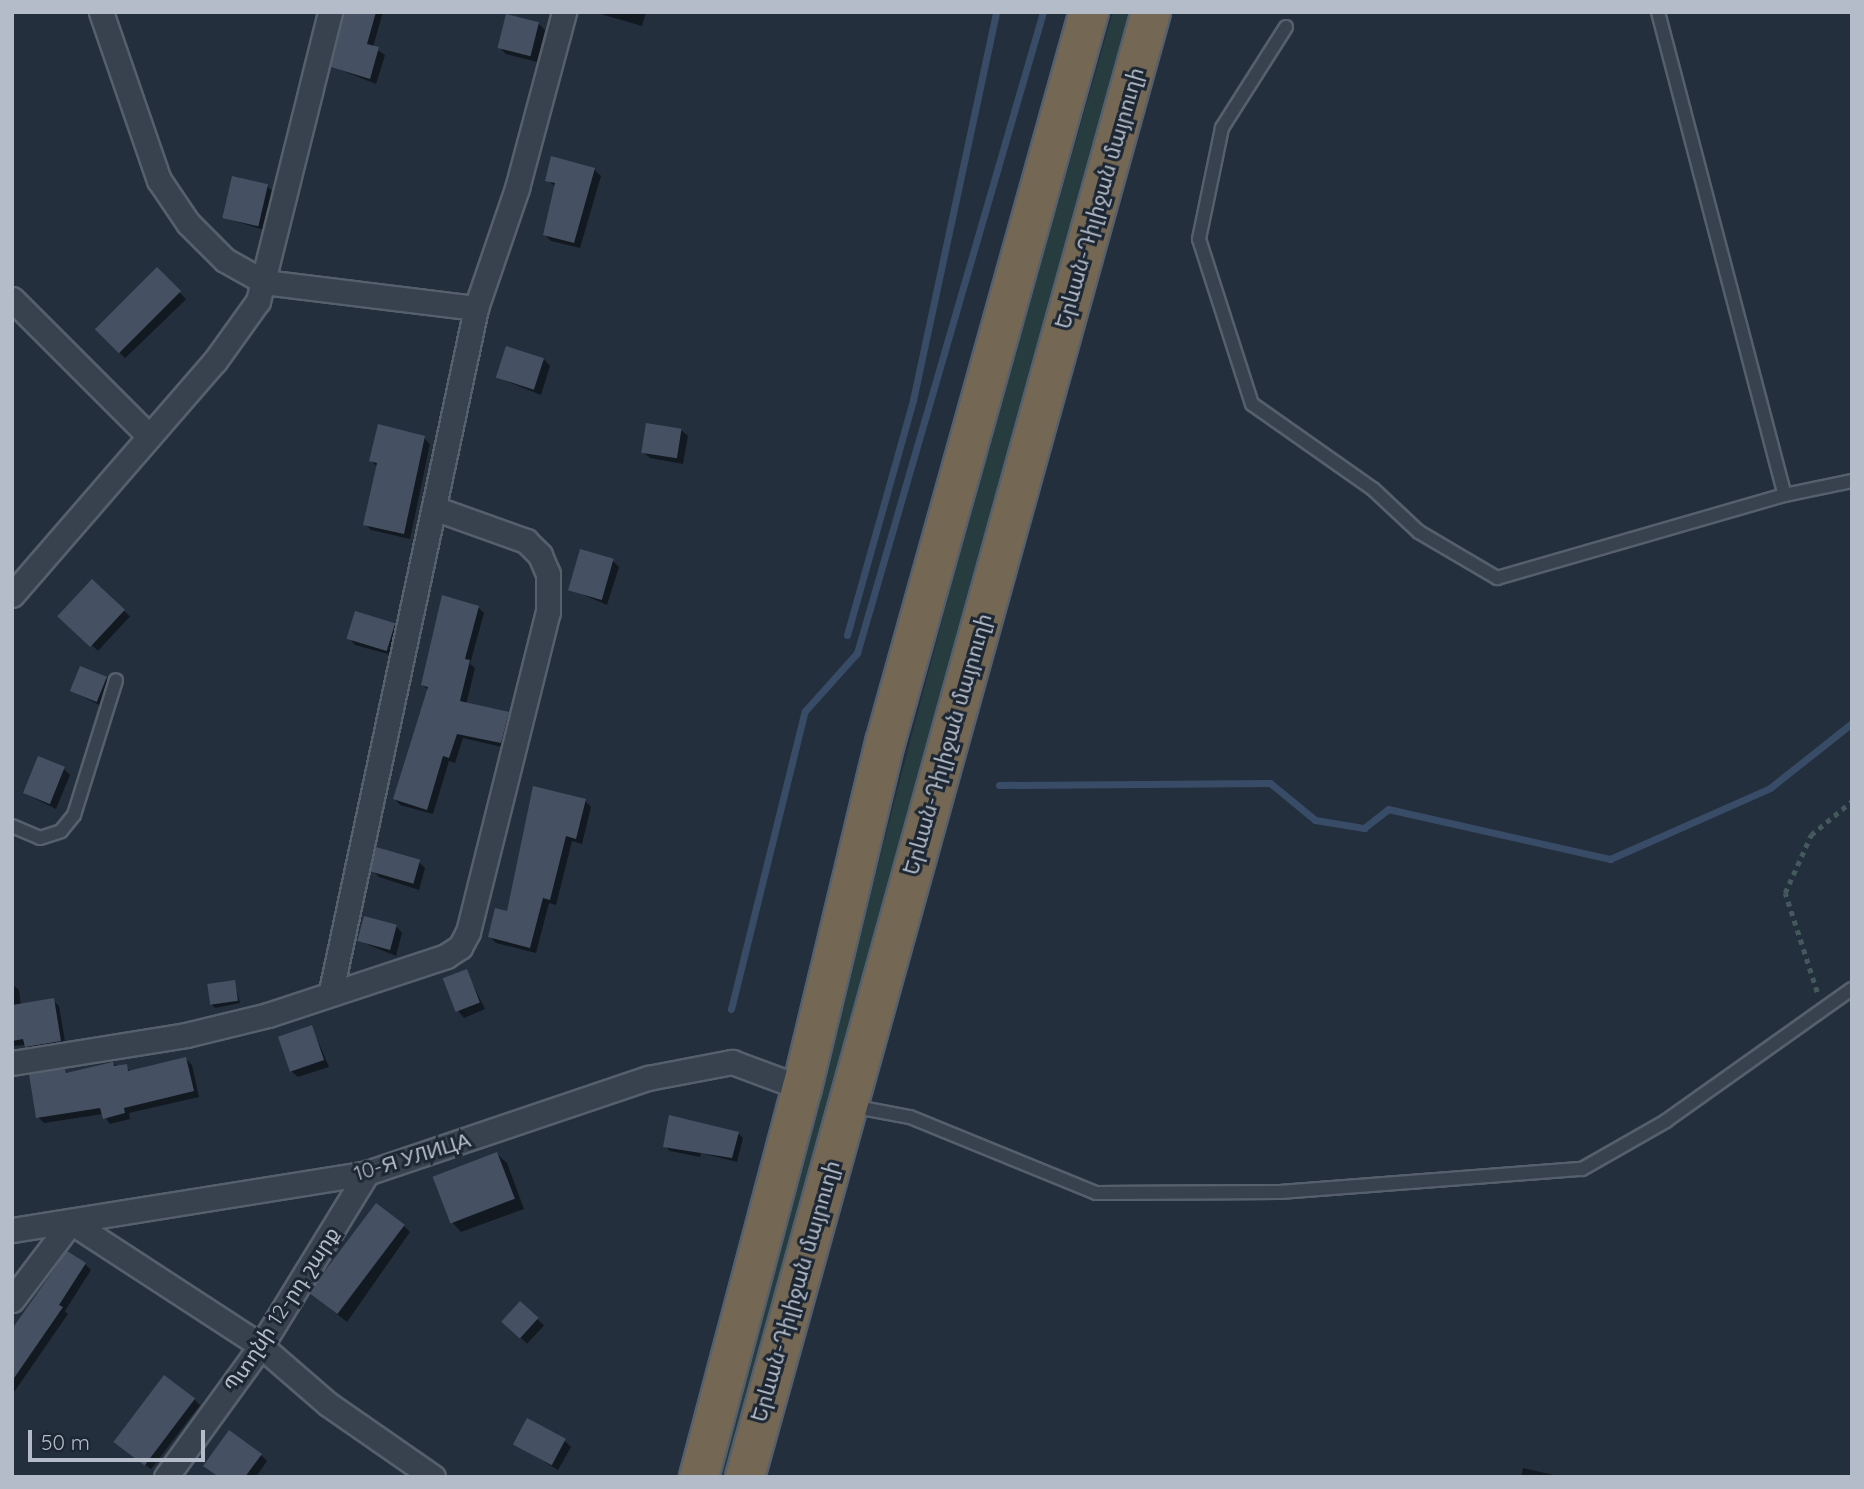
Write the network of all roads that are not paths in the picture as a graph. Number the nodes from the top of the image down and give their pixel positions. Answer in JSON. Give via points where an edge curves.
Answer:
{"nodes":[{"id":1,"x":101,"y":12,"type":"edge"},
{"id":2,"x":330,"y":12,"type":"edge"},
{"id":3,"x":564,"y":12,"type":"edge"},
{"id":4,"x":1089,"y":12,"type":"edge"},
{"id":5,"x":1151,"y":12,"type":"edge"},
{"id":6,"x":1658,"y":12,"type":"edge"},
{"id":7,"x":1286,"y":27,"type":"dead end"},
{"id":8,"x":264,"y":282,"type":"junction"},
{"id":9,"x":12,"y":299,"type":"edge"},
{"id":10,"x":476,"y":308,"type":"junction"},
{"id":11,"x":149,"y":436,"type":"junction"},
{"id":12,"x":1852,"y":481,"type":"edge"},
{"id":13,"x":1784,"y":495,"type":"junction"},
{"id":14,"x":434,"y":508,"type":"junction"},
{"id":15,"x":12,"y":595,"type":"edge"},
{"id":16,"x":116,"y":680,"type":"dead end"},
{"id":17,"x":12,"y":826,"type":"edge"},
{"id":18,"x":1852,"y":989,"type":"edge"},
{"id":19,"x":331,"y":991,"type":"junction"},
{"id":20,"x":12,"y":1063,"type":"edge"},
{"id":21,"x":802,"y":1087,"type":"junction"},
{"id":22,"x":847,"y":1105,"type":"junction"},
{"id":23,"x":367,"y":1173,"type":"junction"},
{"id":24,"x":71,"y":1222,"type":"junction"},
{"id":25,"x":12,"y":1230,"type":"edge"},
{"id":26,"x":12,"y":1300,"type":"edge"},
{"id":27,"x":261,"y":1346,"type":"junction"},
{"id":28,"x":166,"y":1477,"type":"edge"},
{"id":29,"x":433,"y":1477,"type":"edge"},
{"id":30,"x":699,"y":1477,"type":"edge"},
{"id":31,"x":745,"y":1477,"type":"edge"}],
"edges":[{"from":1,"to":8,"type":"street","via":[[159,180],[171,202],[225,260]]},
{"from":2,"to":8,"type":"street"},
{"from":3,"to":10,"type":"street","via":[[517,188]]},
{"from":4,"to":21,"type":"highway","name":"Երևան-Դիլիջան մայրուղի","via":[[885,743]]},
{"from":5,"to":22,"type":"highway","name":"Երևան-Դիլիջան մայրուղի"},
{"from":6,"to":13,"type":"lane"},
{"from":7,"to":13,"type":"lane","via":[[1222,128],[1199,239],[1252,404],[1373,489],[1419,532],[1497,578]]},
{"from":8,"to":10,"type":"street"},
{"from":8,"to":11,"type":"street","via":[[247,320]]},
{"from":9,"to":11,"type":"street"},
{"from":10,"to":14,"type":"street"},
{"from":11,"to":15,"type":"street"},
{"from":12,"to":13,"type":"lane"},
{"from":14,"to":19,"type":"street"},
{"from":14,"to":19,"type":"street","via":[[526,541],[540,555],[548,574],[548,612],[468,932],[460,947],[446,956]]},
{"from":16,"to":17,"type":"lane","via":[[74,815],[61,831],[40,838]]},
{"from":18,"to":22,"type":"lane","via":[[1667,1121],[1583,1169],[1280,1192],[1096,1193],[910,1117]]},
{"from":19,"to":20,"type":"street","via":[[268,1015],[186,1035]]},
{"from":21,"to":23,"type":"street","name":"10-Я УЛИЦА","via":[[732,1062],[648,1078]]},
{"from":21,"to":30,"type":"highway","name":"Երևան-Դիլիջան մայրուղի"},
{"from":22,"to":31,"type":"highway","name":"Երևան-Դիլիջան մայրուղի"},
{"from":23,"to":24,"type":"street","name":"10-Я УЛИЦА"},
{"from":23,"to":27,"type":"street","name":"Պտղնի 12-րդ շարք"},
{"from":24,"to":25,"type":"street","name":"10-Я УЛИЦА"},
{"from":24,"to":26,"type":"street"},
{"from":24,"to":27,"type":"street"},
{"from":27,"to":28,"type":"street","name":"Պտղնի 12-րդ շարք"},
{"from":27,"to":29,"type":"street","via":[[328,1404]]}]}
